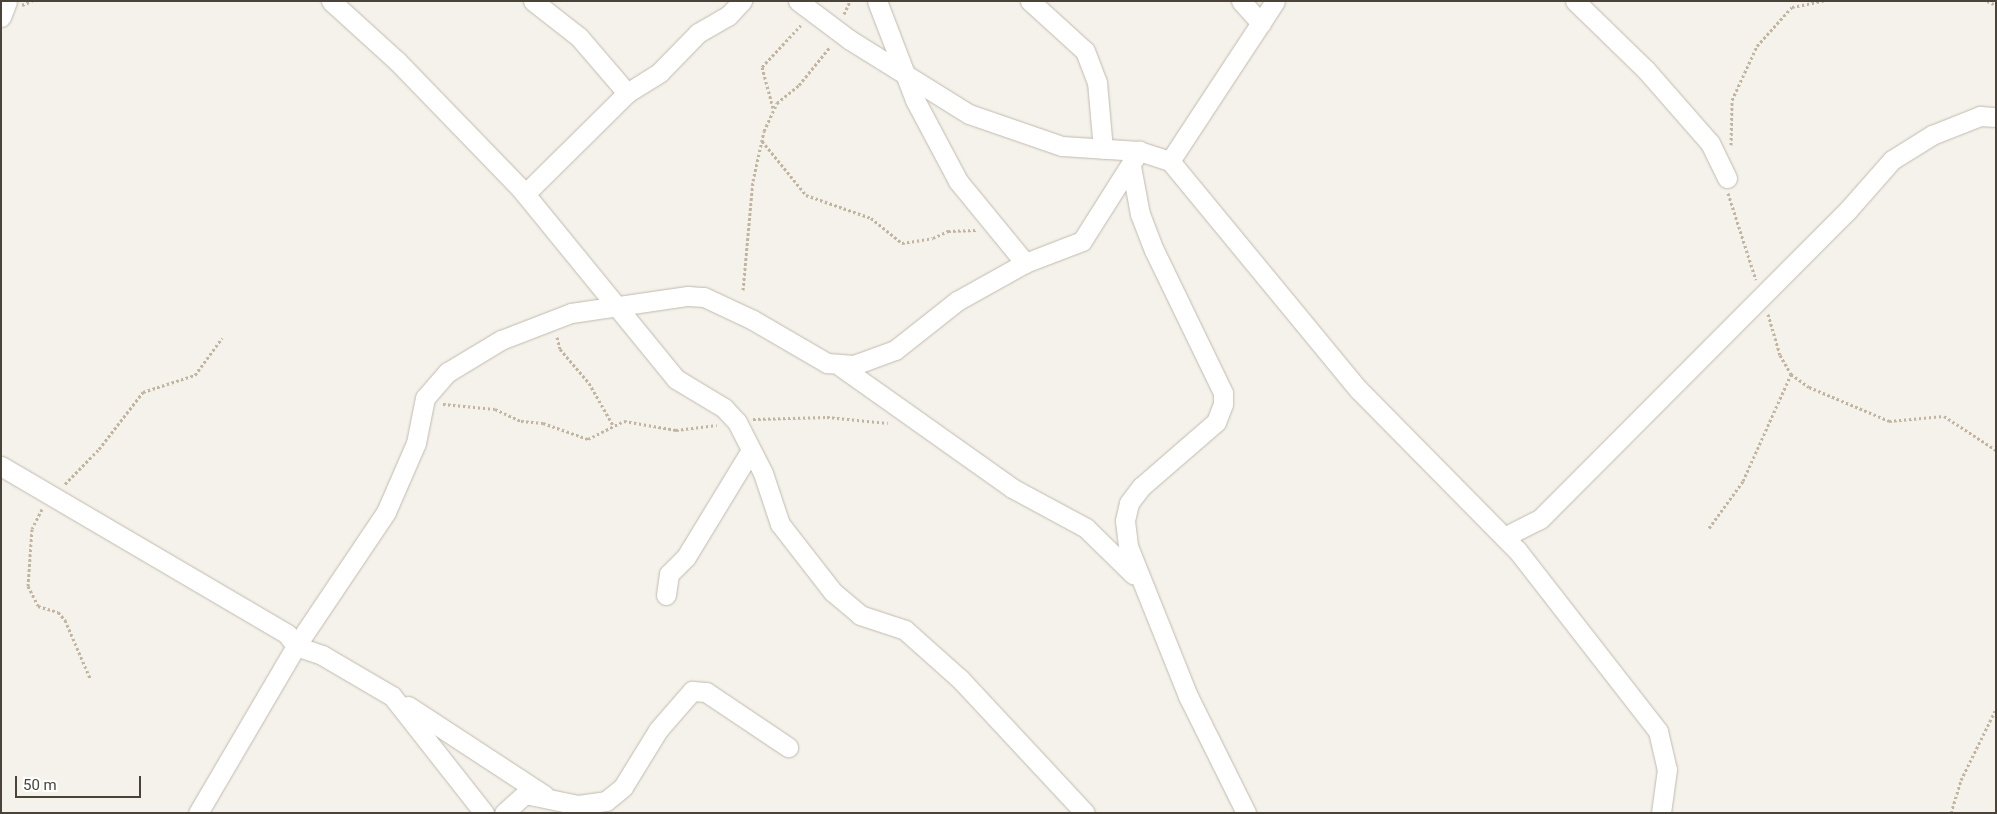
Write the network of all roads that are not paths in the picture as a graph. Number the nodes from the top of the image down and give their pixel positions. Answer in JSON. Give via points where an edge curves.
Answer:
{"nodes":[{"id":1,"x":8,"y":1,"type":"edge"},
{"id":2,"x":332,"y":1,"type":"edge"},
{"id":3,"x":533,"y":1,"type":"edge"},
{"id":4,"x":742,"y":1,"type":"edge"},
{"id":5,"x":798,"y":1,"type":"edge"},
{"id":6,"x":878,"y":1,"type":"edge"},
{"id":7,"x":1030,"y":1,"type":"edge"},
{"id":8,"x":1241,"y":1,"type":"edge"},
{"id":9,"x":1275,"y":1,"type":"edge"},
{"id":10,"x":1575,"y":1,"type":"edge"},
{"id":11,"x":1,"y":17,"type":"edge"},
{"id":12,"x":1261,"y":23,"type":"junction"},
{"id":13,"x":908,"y":78,"type":"junction"},
{"id":14,"x":627,"y":93,"type":"junction"},
{"id":15,"x":1996,"y":117,"type":"edge"},
{"id":16,"x":1103,"y":149,"type":"junction"},
{"id":17,"x":1135,"y":158,"type":"junction"},
{"id":18,"x":1170,"y":161,"type":"junction"},
{"id":19,"x":1726,"y":178,"type":"road end"},
{"id":20,"x":525,"y":194,"type":"junction"},
{"id":21,"x":1025,"y":263,"type":"junction"},
{"id":22,"x":615,"y":305,"type":"junction"},
{"id":23,"x":840,"y":366,"type":"junction"},
{"id":24,"x":751,"y":450,"type":"junction"},
{"id":25,"x":1,"y":466,"type":"edge"},
{"id":26,"x":1504,"y":537,"type":"junction"},
{"id":27,"x":1144,"y":588,"type":"junction"},
{"id":28,"x":666,"y":595,"type":"dead end"},
{"id":29,"x":296,"y":646,"type":"junction"},
{"id":30,"x":392,"y":696,"type":"junction"},
{"id":31,"x":788,"y":747,"type":"dead end"},
{"id":32,"x":549,"y":798,"type":"junction"},
{"id":33,"x":198,"y":813,"type":"edge"},
{"id":34,"x":484,"y":813,"type":"edge"},
{"id":35,"x":504,"y":813,"type":"edge"},
{"id":36,"x":573,"y":813,"type":"edge"},
{"id":37,"x":1085,"y":813,"type":"edge"},
{"id":38,"x":1246,"y":813,"type":"edge"},
{"id":39,"x":1661,"y":813,"type":"edge"}],
"edges":[{"from":1,"to":11,"type":"street"},
{"from":2,"to":20,"type":"street","via":[[397,61]]},
{"from":3,"to":14,"type":"street","via":[[579,36]]},
{"from":4,"to":14,"type":"street","via":[[728,16],[698,33],[660,72]]},
{"from":5,"to":13,"type":"street","via":[[819,19]]},
{"from":6,"to":13,"type":"street"},
{"from":7,"to":16,"type":"street","via":[[1085,51],[1096,82]]},
{"from":8,"to":12,"type":"street"},
{"from":9,"to":12,"type":"street"},
{"from":10,"to":19,"type":"street","via":[[1646,70],[1710,143]]},
{"from":12,"to":18,"type":"street"},
{"from":13,"to":16,"type":"street","via":[[968,114],[1062,146]]},
{"from":13,"to":21,"type":"street","via":[[958,181]]},
{"from":14,"to":20,"type":"street"},
{"from":15,"to":26,"type":"street","via":[[1980,116],[1932,135],[1892,160],[1540,519]]},
{"from":16,"to":17,"type":"street"},
{"from":17,"to":18,"type":"street"},
{"from":17,"to":21,"type":"street","via":[[1082,241]]},
{"from":17,"to":27,"type":"street","via":[[1140,214],[1223,393],[1223,404],[1216,422],[1141,487],[1129,503],[1125,521],[1128,546]]},
{"from":18,"to":26,"type":"street","via":[[1359,390]]},
{"from":20,"to":22,"type":"street"},
{"from":21,"to":23,"type":"street","via":[[957,301],[895,350]]},
{"from":22,"to":23,"type":"street","via":[[704,297]]},
{"from":22,"to":24,"type":"street","via":[[676,379],[724,408],[737,422]]},
{"from":22,"to":29,"type":"street","via":[[554,319],[501,340],[448,372],[426,398],[416,443],[386,512]]},
{"from":23,"to":27,"type":"street","via":[[1012,488],[1105,541]]},
{"from":24,"to":28,"type":"street","via":[[686,557],[669,574]]},
{"from":24,"to":37,"type":"street","via":[[780,524],[802,559],[860,615],[912,636],[960,679]]},
{"from":25,"to":29,"type":"street","via":[[287,634]]},
{"from":26,"to":39,"type":"street","via":[[1658,731],[1667,769]]},
{"from":27,"to":38,"type":"street","via":[[1188,696]]},
{"from":29,"to":30,"type":"street","via":[[322,655]]},
{"from":29,"to":33,"type":"street"},
{"from":30,"to":32,"type":"street"},
{"from":30,"to":34,"type":"street"},
{"from":31,"to":32,"type":"street","via":[[706,692],[692,692],[658,730],[624,787],[606,801],[578,805]]},
{"from":32,"to":35,"type":"street","via":[[525,794]]},
{"from":32,"to":36,"type":"street"}]}
